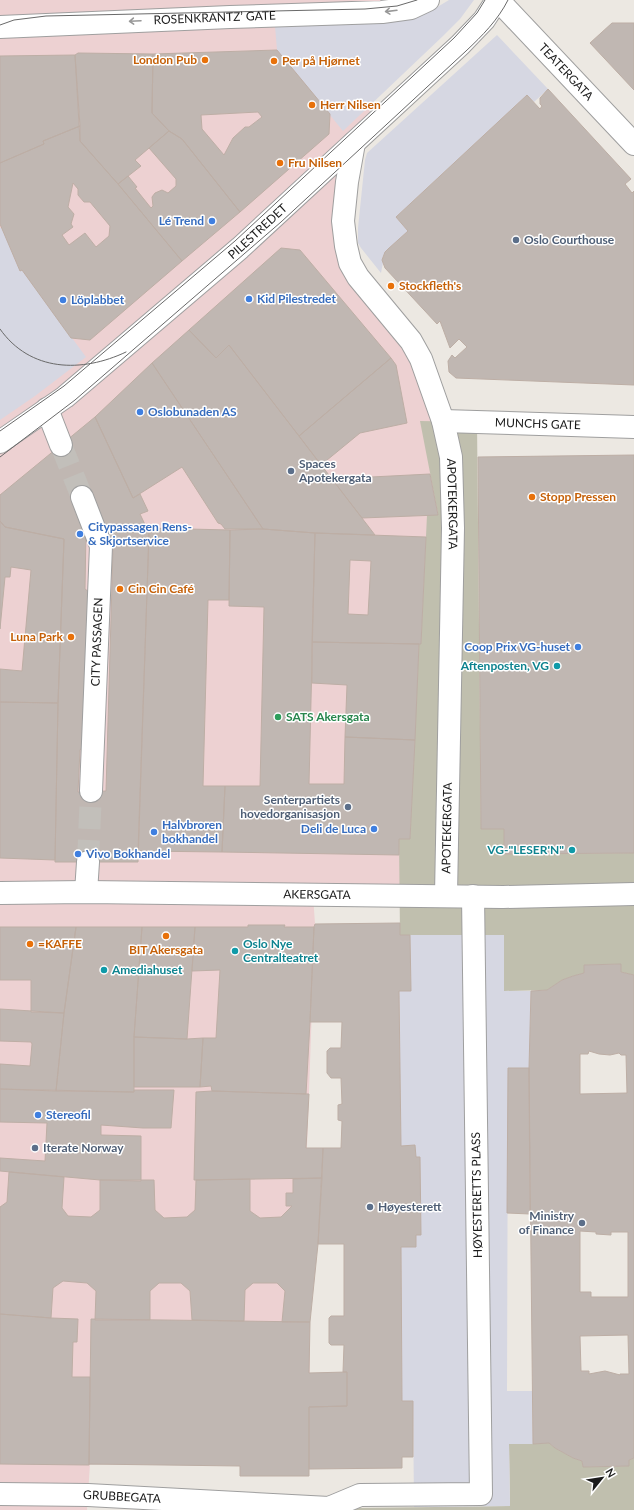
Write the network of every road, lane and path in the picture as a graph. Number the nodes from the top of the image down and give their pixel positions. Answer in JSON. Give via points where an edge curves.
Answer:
{"nodes":[{"id":1,"x":428,"y":0,"type":"edge"},
{"id":2,"x":497,"y":0,"type":"edge"},
{"id":3,"x":0,"y":27,"type":"edge"},
{"id":4,"x":354,"y":143,"type":"junction"},
{"id":5,"x":634,"y":144,"type":"edge"},
{"id":6,"x":47,"y":409,"type":"junction"},
{"id":7,"x":443,"y":421,"type":"junction"},
{"id":8,"x":634,"y":427,"type":"edge"},
{"id":9,"x":0,"y":442,"type":"edge"},
{"id":10,"x":61,"y":445,"type":"tunnel mouth"},
{"id":11,"x":82,"y":497,"type":"tunnel mouth"},
{"id":12,"x":91,"y":791,"type":"tunnel mouth"},
{"id":13,"x":88,"y":862,"type":"tunnel mouth"},
{"id":14,"x":86,"y":892,"type":"junction"},
{"id":15,"x":0,"y":893,"type":"edge"},
{"id":16,"x":634,"y":894,"type":"edge"},
{"id":17,"x":446,"y":895,"type":"junction"},
{"id":18,"x":473,"y":896,"type":"junction"},
{"id":19,"x":0,"y":1494,"type":"edge"},
{"id":20,"x":481,"y":1494,"type":"joint"}],
"edges":[{"from":1,"to":3,"type":"street","name":"ROSENKRANTZ’ GATE","one_way":true,"via":[[410,8],[382,12]]},
{"from":2,"to":4,"type":"street","name":"PILESTREDET","via":[[471,35]]},
{"from":2,"to":5,"type":"street","name":"TEATERGATA"},
{"from":4,"to":6,"type":"street","name":"PILESTREDET","via":[[240,248],[65,397]]},
{"from":4,"to":7,"type":"street","name":"APOTEKERGATA","via":[[343,221],[350,263],[358,278],[411,341],[421,359]]},
{"from":6,"to":9,"type":"street","name":"PILESTREDET"},
{"from":6,"to":10,"type":"street"},
{"from":7,"to":8,"type":"street","name":"MUNCHS GATE"},
{"from":7,"to":17,"type":"street","name":"APOTEKERGATA","via":[[451,457],[453,483]]},
{"from":11,"to":12,"type":"street","name":"CITY PASSAGEN","via":[[101,546]]},
{"from":13,"to":14,"type":"street"},
{"from":14,"to":15,"type":"street","name":"AKERSGATA"},
{"from":14,"to":17,"type":"street","name":"AKERSGATA"},
{"from":16,"to":18,"type":"street","name":"AKERSGATA"},
{"from":17,"to":18,"type":"street","name":"AKERSGATA"},
{"from":18,"to":20,"type":"street","name":"HØYESTERETTS PLASS"},
{"from":19,"to":20,"type":"street","name":"GRUBBEGATA","via":[[329,1508],[360,1495]]}]}
